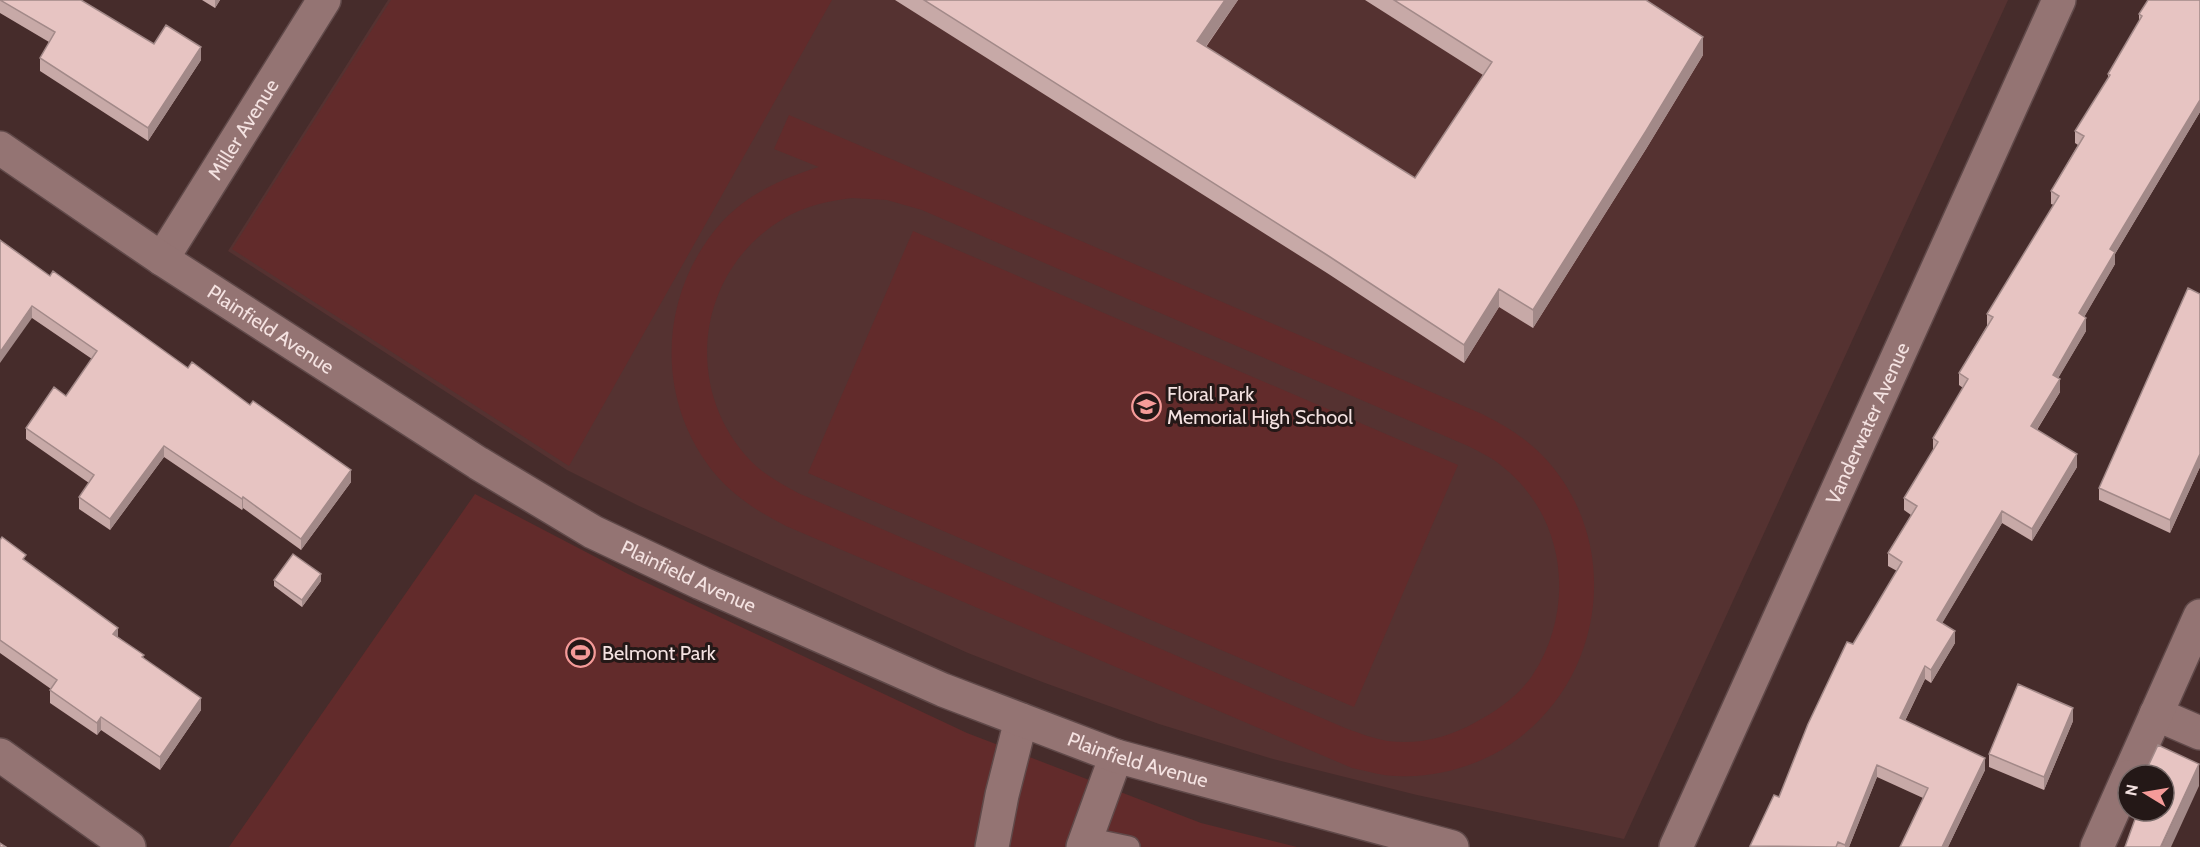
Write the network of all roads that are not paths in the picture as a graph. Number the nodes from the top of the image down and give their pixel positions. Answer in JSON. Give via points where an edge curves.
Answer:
{"nodes":[{"id":1,"x":324,"y":0,"type":"edge"},
{"id":2,"x":2059,"y":0,"type":"edge"},
{"id":3,"x":0,"y":147,"type":"edge"},
{"id":4,"x":162,"y":259,"type":"junction"},
{"id":5,"x":2200,"y":616,"type":"edge"},
{"id":6,"x":2156,"y":714,"type":"junction"},
{"id":7,"x":1022,"y":720,"type":"junction"},
{"id":8,"x":2200,"y":733,"type":"edge"},
{"id":9,"x":0,"y":755,"type":"edge"},
{"id":10,"x":1116,"y":756,"type":"junction"},
{"id":11,"x":2134,"y":763,"type":"edge"},
{"id":12,"x":2116,"y":803,"type":"edge"},
{"id":13,"x":1085,"y":843,"type":"edge"},
{"id":14,"x":129,"y":847,"type":"edge"},
{"id":15,"x":992,"y":847,"type":"edge"},
{"id":16,"x":1129,"y":847,"type":"edge"},
{"id":17,"x":1452,"y":847,"type":"edge"},
{"id":18,"x":1676,"y":847,"type":"edge"},
{"id":19,"x":2097,"y":847,"type":"edge"}],
"edges":[{"from":1,"to":4,"type":"street","name":"Miller Avenue"},
{"from":2,"to":18,"type":"street","name":"Vanderwater Avenue"},
{"from":3,"to":4,"type":"street","name":"Plainfield Avenue"},
{"from":4,"to":7,"type":"street","name":"Plainfield Avenue","via":[[478,463],[593,532],[943,690]]},
{"from":5,"to":6,"type":"street"},
{"from":6,"to":8,"type":"street"},
{"from":6,"to":11,"type":"street"},
{"from":7,"to":10,"type":"street","name":"Plainfield Avenue"},
{"from":7,"to":15,"type":"street"},
{"from":9,"to":14,"type":"street"},
{"from":10,"to":13,"type":"street"},
{"from":10,"to":17,"type":"street","name":"Plainfield Avenue"},
{"from":12,"to":19,"type":"street"},
{"from":13,"to":16,"type":"lane"}]}
